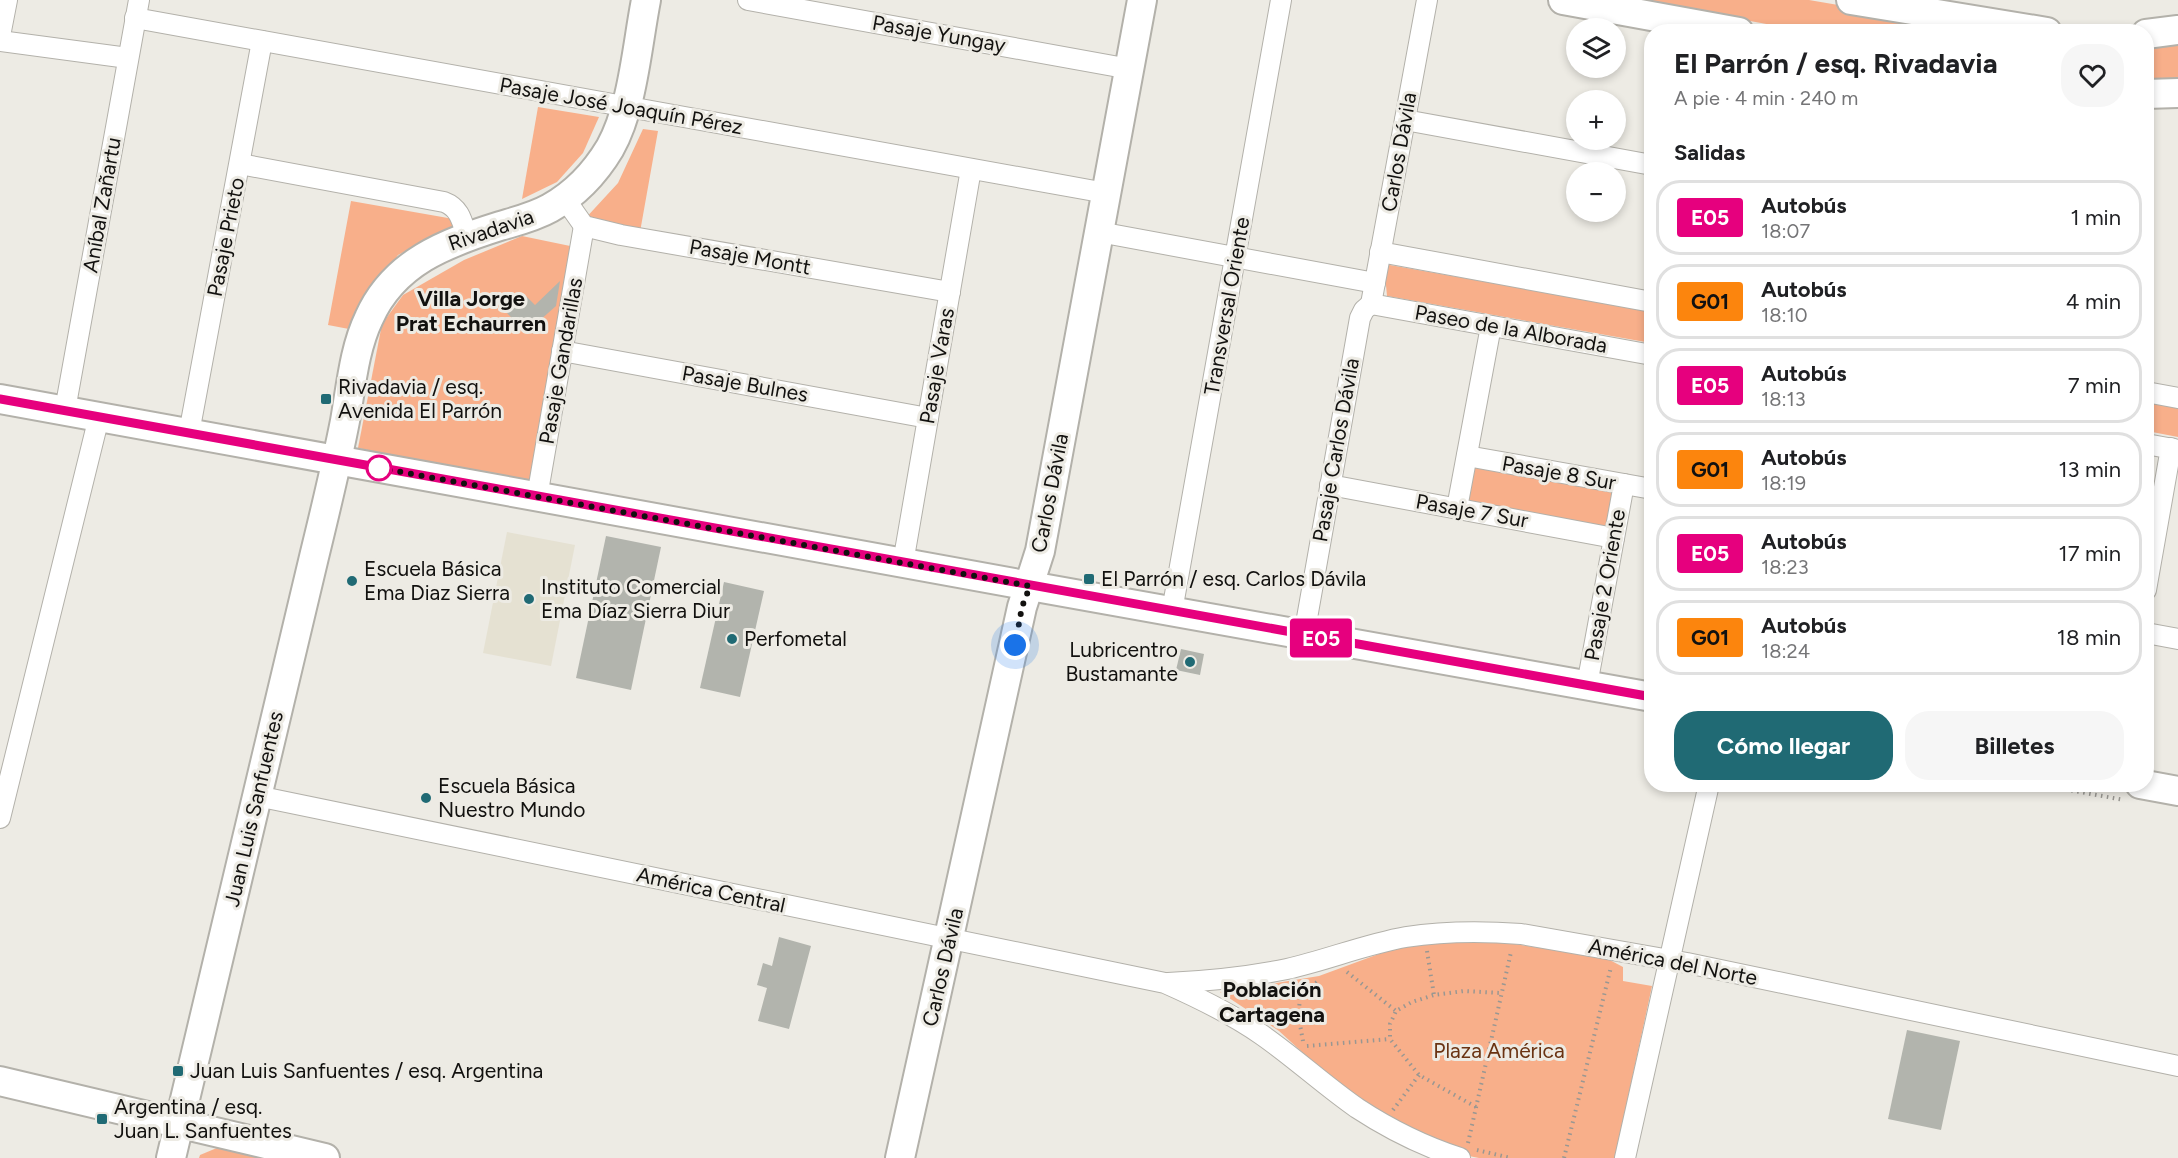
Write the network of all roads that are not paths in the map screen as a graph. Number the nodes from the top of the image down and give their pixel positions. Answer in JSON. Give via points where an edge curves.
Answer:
{"nodes":[{"id":1,"x":6,"y":0,"type":"edge"},
{"id":2,"x":646,"y":0,"type":"edge"},
{"id":3,"x":748,"y":0,"type":"edge"},
{"id":4,"x":1142,"y":0,"type":"edge"},
{"id":5,"x":1281,"y":0,"type":"edge"},
{"id":6,"x":1427,"y":0,"type":"edge"},
{"id":7,"x":1563,"y":0,"type":"edge"},
{"id":8,"x":1851,"y":0,"type":"edge"},
{"id":9,"x":137,"y":9,"type":"edge"},
{"id":10,"x":1695,"y":24,"type":"edge"},
{"id":11,"x":1998,"y":24,"type":"edge"},
{"id":12,"x":2178,"y":30,"type":"edge"},
{"id":13,"x":2154,"y":33,"type":"edge"},
{"id":14,"x":0,"y":36,"type":"edge"},
{"id":15,"x":0,"y":41,"type":"edge"},
{"id":16,"x":262,"y":41,"type":"junction"},
{"id":17,"x":128,"y":57,"type":"junction"},
{"id":18,"x":1130,"y":69,"type":"junction"},
{"id":19,"x":2178,"y":93,"type":"edge"},
{"id":20,"x":2154,"y":94,"type":"edge"},
{"id":21,"x":626,"y":106,"type":"junction"},
{"id":22,"x":1405,"y":120,"type":"junction"},
{"id":23,"x":240,"y":164,"type":"junction"},
{"id":24,"x":1644,"y":164,"type":"edge"},
{"id":25,"x":971,"y":169,"type":"junction"},
{"id":26,"x":1106,"y":193,"type":"junction"},
{"id":27,"x":565,"y":199,"type":"junction"},
{"id":28,"x":584,"y":226,"type":"junction"},
{"id":29,"x":1099,"y":232,"type":"junction"},
{"id":30,"x":467,"y":237,"type":"junction"},
{"id":31,"x":1380,"y":252,"type":"junction"},
{"id":32,"x":1235,"y":257,"type":"junction"},
{"id":33,"x":1375,"y":283,"type":"junction"},
{"id":34,"x":950,"y":292,"type":"junction"},
{"id":35,"x":1644,"y":301,"type":"edge"},
{"id":36,"x":1371,"y":304,"type":"junction"},
{"id":37,"x":1491,"y":326,"type":"junction"},
{"id":38,"x":562,"y":351,"type":"junction"},
{"id":39,"x":1644,"y":354,"type":"edge"},
{"id":40,"x":2154,"y":394,"type":"edge"},
{"id":41,"x":2178,"y":398,"type":"edge"},
{"id":42,"x":0,"y":399,"type":"edge"},
{"id":43,"x":65,"y":410,"type":"junction"},
{"id":44,"x":99,"y":417,"type":"junction"},
{"id":45,"x":928,"y":418,"type":"junction"},
{"id":46,"x":189,"y":433,"type":"junction"},
{"id":47,"x":2154,"y":445,"type":"edge"},
{"id":48,"x":2175,"y":449,"type":"edge"},
{"id":49,"x":1467,"y":456,"type":"junction"},
{"id":50,"x":337,"y":460,"type":"junction"},
{"id":51,"x":1624,"y":484,"type":"junction"},
{"id":52,"x":1330,"y":485,"type":"junction"},
{"id":53,"x":1644,"y":488,"type":"edge"},
{"id":54,"x":537,"y":496,"type":"junction"},
{"id":55,"x":1457,"y":508,"type":"junction"},
{"id":56,"x":1614,"y":538,"type":"junction"},
{"id":57,"x":2154,"y":549,"type":"edge"},
{"id":58,"x":903,"y":563,"type":"junction"},
{"id":59,"x":1030,"y":586,"type":"junction"},
{"id":60,"x":1172,"y":611,"type":"junction"},
{"id":61,"x":2154,"y":634,"type":"edge"},
{"id":62,"x":1304,"y":635,"type":"junction"},
{"id":63,"x":2178,"y":639,"type":"edge"},
{"id":64,"x":1587,"y":686,"type":"junction"},
{"id":65,"x":1644,"y":696,"type":"edge"},
{"id":66,"x":2178,"y":791,"type":"edge"},
{"id":67,"x":1707,"y":792,"type":"edge"},
{"id":68,"x":2137,"y":793,"type":"edge"},
{"id":69,"x":257,"y":796,"type":"junction"},
{"id":70,"x":0,"y":818,"type":"edge"},
{"id":71,"x":949,"y":939,"type":"junction"},
{"id":72,"x":1670,"y":960,"type":"junction"},
{"id":73,"x":1166,"y":983,"type":"junction"},
{"id":74,"x":2178,"y":1066,"type":"edge"},
{"id":75,"x":0,"y":1081,"type":"edge"},
{"id":76,"x":179,"y":1125,"type":"junction"},
{"id":77,"x":171,"y":1158,"type":"edge"},
{"id":78,"x":325,"y":1158,"type":"edge"},
{"id":79,"x":900,"y":1158,"type":"edge"},
{"id":80,"x":1460,"y":1158,"type":"edge"},
{"id":81,"x":1625,"y":1158,"type":"edge"}],
"edges":[{"from":1,"to":14,"type":"street"},
{"from":2,"to":21,"type":"street","name":"Rivadavia"},
{"from":3,"to":18,"type":"street","name":"Pasaje Yungay"},
{"from":4,"to":18,"type":"street","name":"Carlos Dávila"},
{"from":5,"to":32,"type":"street","name":"Transversal Oriente"},
{"from":6,"to":22,"type":"street","name":"Carlos Dávila"},
{"from":7,"to":10,"type":"street"},
{"from":8,"to":11,"type":"street"},
{"from":9,"to":16,"type":"street","name":"Pasaje José Joaquín Pérez"},
{"from":9,"to":17,"type":"street","name":"Aníbal Zañartu"},
{"from":12,"to":13,"type":"street"},
{"from":15,"to":17,"type":"street"},
{"from":16,"to":21,"type":"street","name":"Pasaje José Joaquín Pérez"},
{"from":16,"to":23,"type":"street","name":"Pasaje Prieto"},
{"from":17,"to":43,"type":"street","name":"Aníbal Zañartu"},
{"from":18,"to":26,"type":"street","name":"Carlos Dávila"},
{"from":19,"to":20,"type":"street"},
{"from":21,"to":25,"type":"street","name":"Pasaje José Joaquín Pérez"},
{"from":21,"to":27,"type":"street","name":"Rivadavia","via":[[620,127],[599,165]]},
{"from":22,"to":24,"type":"street"},
{"from":22,"to":31,"type":"street","name":"Carlos Dávila"},
{"from":23,"to":30,"type":"street","via":[[451,204],[459,213]]},
{"from":23,"to":46,"type":"street","name":"Pasaje Prieto"},
{"from":25,"to":26,"type":"street","name":"Pasaje José Joaquín Pérez"},
{"from":25,"to":34,"type":"street","name":"Pasaje Varas"},
{"from":26,"to":29,"type":"street","name":"Carlos Dávila"},
{"from":27,"to":28,"type":"street"},
{"from":27,"to":30,"type":"street","name":"Rivadavia","via":[[531,217]]},
{"from":28,"to":34,"type":"street","name":"Pasaje Montt"},
{"from":28,"to":38,"type":"street","name":"Pasaje Gandarillas"},
{"from":29,"to":32,"type":"street"},
{"from":29,"to":59,"type":"street","name":"Carlos Dávila"},
{"from":30,"to":50,"type":"street","name":"Rivadavia","via":[[409,266],[376,303],[363,333]]},
{"from":31,"to":33,"type":"street","name":"Carlos Dávila"},
{"from":31,"to":35,"type":"street"},
{"from":32,"to":33,"type":"street"},
{"from":32,"to":60,"type":"street","name":"Transversal Oriente"},
{"from":33,"to":36,"type":"street","name":"Carlos Dávila"},
{"from":34,"to":45,"type":"street","name":"Pasaje Varas"},
{"from":36,"to":37,"type":"street","name":"Paseo de la Alborada"},
{"from":36,"to":52,"type":"street","name":"Pasaje Carlos Dávila","via":[[1360,318]]},
{"from":37,"to":39,"type":"street","name":"Paseo de la Alborada"},
{"from":37,"to":49,"type":"street"},
{"from":38,"to":45,"type":"street","name":"Pasaje Bulnes"},
{"from":38,"to":54,"type":"street","name":"Pasaje Gandarillas"},
{"from":40,"to":41,"type":"street"},
{"from":42,"to":43,"type":"street"},
{"from":43,"to":44,"type":"street"},
{"from":44,"to":46,"type":"street"},
{"from":44,"to":70,"type":"street"},
{"from":45,"to":58,"type":"street","name":"Pasaje Varas"},
{"from":46,"to":50,"type":"street"},
{"from":47,"to":48,"type":"street"},
{"from":48,"to":57,"type":"street"},
{"from":49,"to":51,"type":"street","name":"Pasaje 8 Sur"},
{"from":49,"to":55,"type":"street"},
{"from":50,"to":54,"type":"street"},
{"from":50,"to":69,"type":"street","name":"Juan Luis Sanfuentes"},
{"from":51,"to":53,"type":"street","name":"Pasaje 8 Sur"},
{"from":51,"to":56,"type":"street","name":"Pasaje 2 Oriente"},
{"from":52,"to":55,"type":"street","name":"Pasaje 7 Sur"},
{"from":52,"to":62,"type":"street","name":"Pasaje Carlos Dávila"},
{"from":54,"to":58,"type":"street"},
{"from":55,"to":56,"type":"street","name":"Pasaje 7 Sur"},
{"from":56,"to":64,"type":"street","name":"Pasaje 2 Oriente"},
{"from":58,"to":59,"type":"street"},
{"from":59,"to":60,"type":"street"},
{"from":59,"to":71,"type":"street","name":"Carlos Dávila","via":[[1022,607]]},
{"from":60,"to":62,"type":"street"},
{"from":61,"to":63,"type":"street"},
{"from":62,"to":64,"type":"street"},
{"from":64,"to":65,"type":"street"},
{"from":66,"to":68,"type":"street"},
{"from":67,"to":72,"type":"street"},
{"from":69,"to":71,"type":"street","name":"América Central"},
{"from":69,"to":76,"type":"street","name":"Juan Luis Sanfuentes"},
{"from":71,"to":73,"type":"street","name":"América Central"},
{"from":71,"to":79,"type":"street","name":"Carlos Dávila"},
{"from":72,"to":73,"type":"street","name":"América del Norte","via":[[1616,959],[1521,934],[1464,931],[1404,938],[1284,969]]},
{"from":72,"to":74,"type":"street","name":"América del Norte"},
{"from":72,"to":81,"type":"street"},
{"from":73,"to":80,"type":"street","via":[[1260,1034],[1378,1121]]},
{"from":75,"to":76,"type":"street"},
{"from":76,"to":77,"type":"street","name":"Juan Luis Sanfuentes"},
{"from":76,"to":78,"type":"street"}]}
